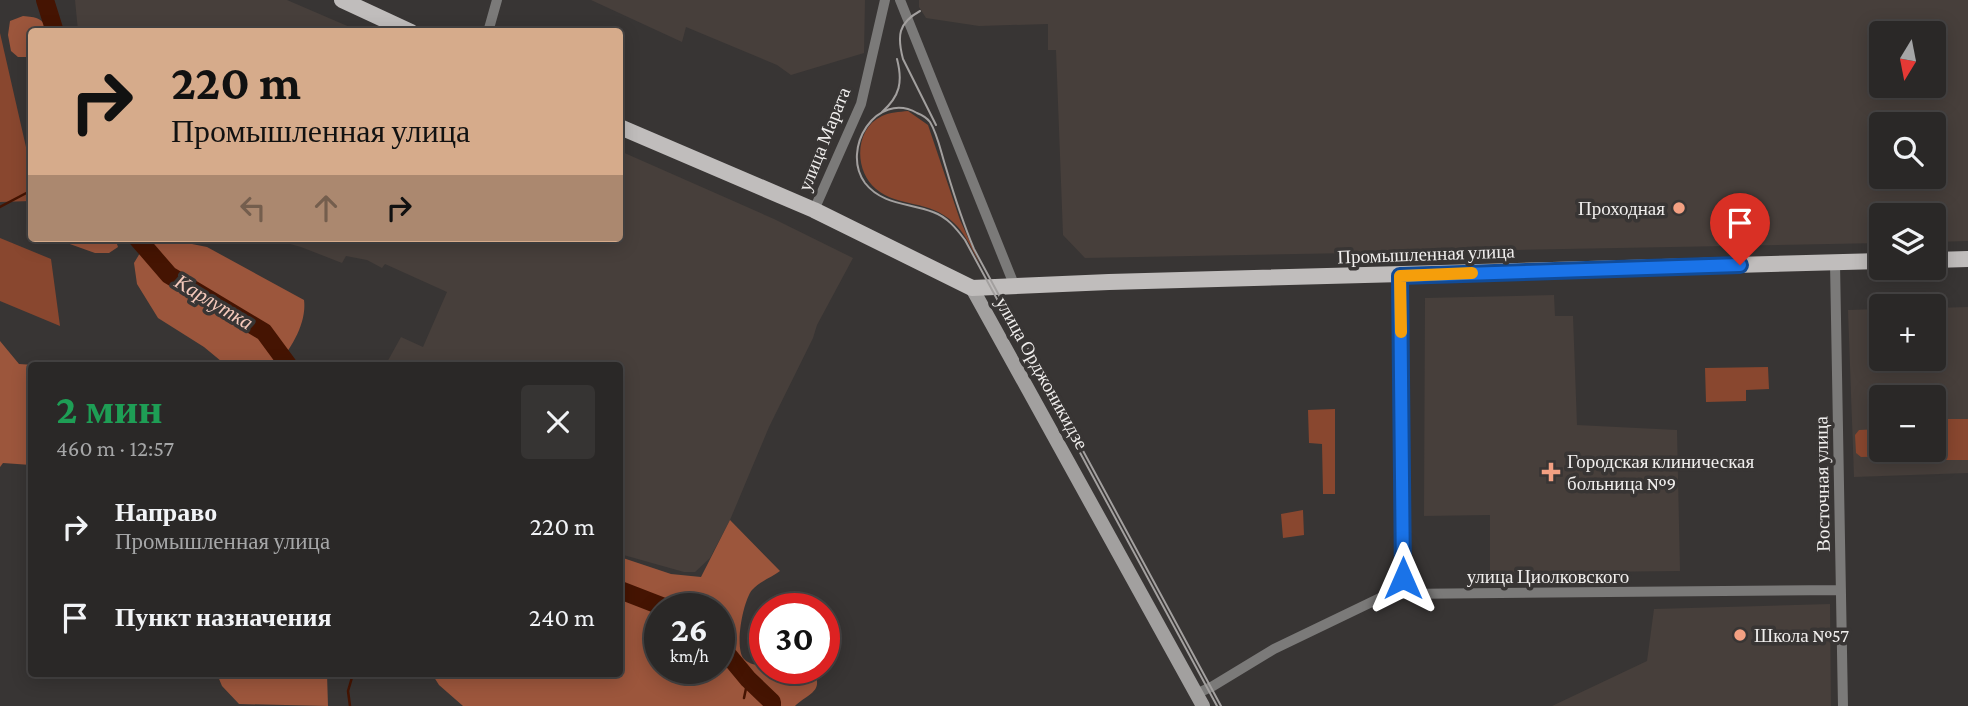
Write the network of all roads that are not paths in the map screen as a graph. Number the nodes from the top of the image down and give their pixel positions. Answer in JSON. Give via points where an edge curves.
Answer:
{"nodes":[{"id":1,"x":342,"y":0,"type":"edge"},
{"id":2,"x":497,"y":0,"type":"edge"},
{"id":3,"x":885,"y":0,"type":"edge"},
{"id":4,"x":900,"y":0,"type":"edge"},
{"id":5,"x":402,"y":28,"type":"edge"},
{"id":6,"x":489,"y":28,"type":"edge"},
{"id":7,"x":623,"y":128,"type":"edge"},
{"id":8,"x":814,"y":210,"type":"junction"},
{"id":9,"x":1968,"y":259,"type":"edge"},
{"id":10,"x":1946,"y":260,"type":"edge"},
{"id":11,"x":1869,"y":261,"type":"edge"},
{"id":12,"x":1835,"y":262,"type":"junction"},
{"id":13,"x":1400,"y":276,"type":"junction"},
{"id":14,"x":1016,"y":287,"type":"junction"},
{"id":15,"x":972,"y":288,"type":"junction"},
{"id":16,"x":1841,"y":590,"type":"junction"},
{"id":17,"x":1398,"y":594,"type":"junction"},
{"id":18,"x":1200,"y":700,"type":"edge"},
{"id":19,"x":1843,"y":706,"type":"edge"}],
"edges":[{"from":1,"to":5,"type":"main road"},
{"from":2,"to":6,"type":"street"},
{"from":3,"to":8,"type":"street","name":"улица Марата","via":[[861,104]]},
{"from":4,"to":14,"type":"street"},
{"from":7,"to":8,"type":"main road","name":"улица Орджоникидзе"},
{"from":8,"to":15,"type":"main road","name":"улица Орджоникидзе"},
{"from":9,"to":10,"type":"main road"},
{"from":11,"to":12,"type":"main road","name":"Промышленная улица"},
{"from":12,"to":13,"type":"main road","name":"Промышленная улица"},
{"from":12,"to":16,"type":"street","name":"Восточная улица"},
{"from":13,"to":14,"type":"main road","name":"Промышленная улица"},
{"from":13,"to":17,"type":"street","via":[[1403,578]]},
{"from":14,"to":15,"type":"main road","name":"Промышленная улица"},
{"from":15,"to":18,"type":"main road","name":"улица Орджоникидзе"},
{"from":16,"to":17,"type":"street","name":"улица Циолковского"},
{"from":16,"to":19,"type":"street","name":"Восточная улица"},
{"from":17,"to":18,"type":"street","name":"улица Циолковского","via":[[1380,598],[1275,649]]}]}
